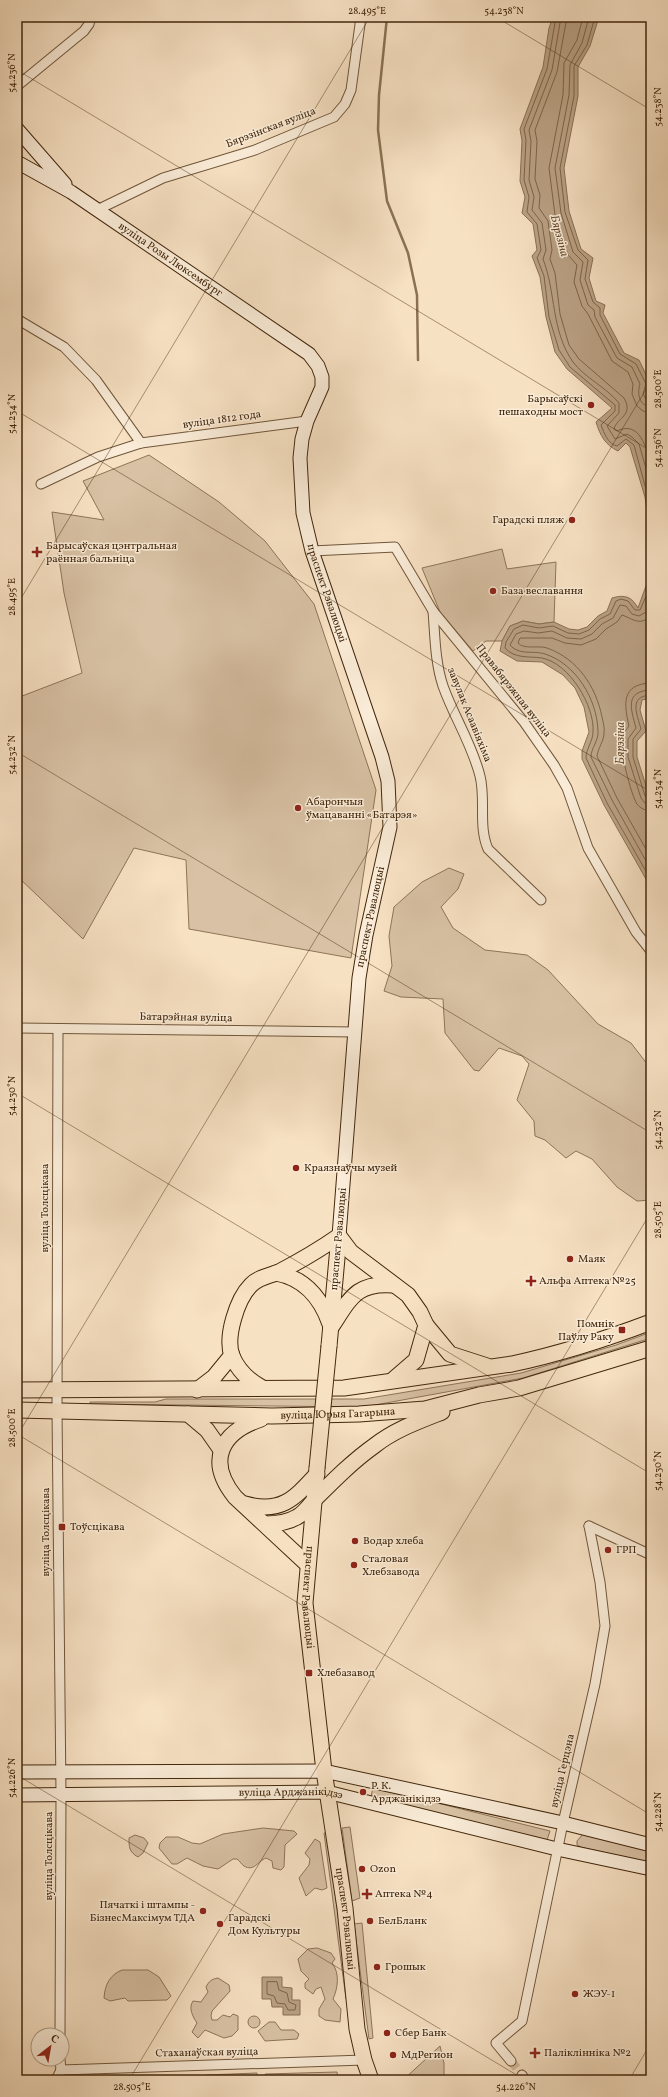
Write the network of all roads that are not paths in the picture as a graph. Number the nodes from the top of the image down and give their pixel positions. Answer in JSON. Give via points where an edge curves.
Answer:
{"nodes":[{"id":1,"x":91,"y":17,"type":"edge"},
{"id":2,"x":361,"y":17,"type":"edge"},
{"id":3,"x":17,"y":86,"type":"edge"},
{"id":4,"x":17,"y":129,"type":"edge"},
{"id":5,"x":17,"y":162,"type":"edge"},
{"id":6,"x":71,"y":192,"type":"junction"},
{"id":7,"x":97,"y":210,"type":"junction"},
{"id":8,"x":17,"y":319,"type":"edge"},
{"id":9,"x":318,"y":366,"type":"joint"},
{"id":10,"x":307,"y":421,"type":"junction"},
{"id":11,"x":141,"y":443,"type":"junction"},
{"id":12,"x":41,"y":484,"type":"dead end"},
{"id":13,"x":312,"y":551,"type":"junction"},
{"id":14,"x":433,"y":611,"type":"junction"},
{"id":15,"x":541,"y":900,"type":"dead end"},
{"id":16,"x":651,"y":951,"type":"edge"},
{"id":17,"x":17,"y":1028,"type":"edge"},
{"id":18,"x":58,"y":1029,"type":"junction"},
{"id":19,"x":355,"y":1032,"type":"junction"},
{"id":20,"x":339,"y":1236,"type":"junction"},
{"id":21,"x":276,"y":1273,"type":"junction"},
{"id":22,"x":394,"y":1285,"type":"junction"},
{"id":23,"x":651,"y":1322,"type":"edge"},
{"id":24,"x":426,"y":1325,"type":"junction"},
{"id":25,"x":331,"y":1326,"type":"junction"},
{"id":26,"x":651,"y":1348,"type":"edge"},
{"id":27,"x":232,"y":1355,"type":"junction"},
{"id":28,"x":491,"y":1367,"type":"junction"},
{"id":29,"x":393,"y":1380,"type":"junction"},
{"id":30,"x":261,"y":1387,"type":"junction"},
{"id":31,"x":57,"y":1389,"type":"junction"},
{"id":32,"x":17,"y":1390,"type":"edge"},
{"id":33,"x":197,"y":1390,"type":"junction"},
{"id":34,"x":480,"y":1395,"type":"junction"},
{"id":35,"x":17,"y":1410,"type":"edge"},
{"id":36,"x":57,"y":1410,"type":"junction"},
{"id":37,"x":188,"y":1414,"type":"junction"},
{"id":38,"x":272,"y":1416,"type":"junction"},
{"id":39,"x":221,"y":1450,"type":"junction"},
{"id":40,"x":317,"y":1471,"type":"junction"},
{"id":41,"x":314,"y":1500,"type":"junction"},
{"id":42,"x":245,"y":1504,"type":"junction"},
{"id":43,"x":265,"y":1524,"type":"junction"},
{"id":44,"x":651,"y":1555,"type":"edge"},
{"id":45,"x":308,"y":1564,"type":"junction"},
{"id":46,"x":60,"y":1771,"type":"junction"},
{"id":47,"x":324,"y":1771,"type":"junction"},
{"id":48,"x":17,"y":1772,"type":"edge"},
{"id":49,"x":327,"y":1792,"type":"junction"},
{"id":50,"x":17,"y":1794,"type":"edge"},
{"id":51,"x":61,"y":1794,"type":"junction"},
{"id":52,"x":563,"y":1823,"type":"junction"},
{"id":53,"x":651,"y":1845,"type":"edge"},
{"id":54,"x":558,"y":1849,"type":"junction"},
{"id":55,"x":651,"y":1869,"type":"edge"},
{"id":56,"x":60,"y":2027,"type":"edge"},
{"id":57,"x":364,"y":2060,"type":"junction"},
{"id":58,"x":511,"y":2061,"type":"tunnel mouth"},
{"id":59,"x":61,"y":2067,"type":"edge"},
{"id":60,"x":61,"y":2070,"type":"junction"},
{"id":61,"x":56,"y":2080,"type":"edge"},
{"id":62,"x":371,"y":2080,"type":"edge"}],
"edges":[{"from":1,"to":3,"type":"street","via":[[84,31]]},
{"from":2,"to":7,"type":"street","name":"Бярэзінская вуліца","via":[[351,90],[345,104],[334,117],[255,150],[163,178]]},
{"from":4,"to":6,"type":"main road"},
{"from":5,"to":6,"type":"main road","name":"вуліца Розы Люксембург"},
{"from":6,"to":7,"type":"main road","name":"вуліца Розы Люксембург"},
{"from":7,"to":9,"type":"main road","name":"вуліца Розы Люксембург","via":[[309,354]]},
{"from":8,"to":11,"type":"street","via":[[64,347],[96,380]]},
{"from":9,"to":10,"type":"main road","name":"праспект Рэвалюцыі","via":[[322,387]]},
{"from":10,"to":11,"type":"street","name":"вуліца 1812 года"},
{"from":10,"to":13,"type":"main road","name":"праспект Рэвалюцыі","via":[[300,458],[303,513]]},
{"from":11,"to":12,"type":"street","name":"вуліца 1812 года","via":[[98,457]]},
{"from":13,"to":14,"type":"street","name":"Правабярэжная вуліца","via":[[395,547]]},
{"from":13,"to":19,"type":"main road","name":"праспект Рэвалюцыі","via":[[362,694],[388,781],[390,827],[366,935],[359,978]]},
{"from":14,"to":15,"type":"street","name":"завулак Асаавіяхіма","via":[[437,665],[443,687],[471,746],[481,778],[483,838],[488,848]]},
{"from":14,"to":16,"type":"street","name":"Правабярэжная вуліца","via":[[524,722],[554,765],[567,788],[588,848],[636,932]]},
{"from":17,"to":18,"type":"street","name":"Батарэйная вуліца"},
{"from":18,"to":19,"type":"street","name":"Батарэйная вуліца"},
{"from":18,"to":31,"type":"street","name":"вуліца Толсцікава"},
{"from":19,"to":20,"type":"main road","name":"праспект Рэвалюцыі"},
{"from":20,"to":21,"type":"main road","via":[[319,1251]]},
{"from":20,"to":22,"type":"main road","via":[[351,1252]]},
{"from":20,"to":25,"type":"main road","name":"праспект Рэвалюцыі"},
{"from":21,"to":25,"type":"main road","via":[[286,1275],[308,1288],[321,1302]]},
{"from":21,"to":27,"type":"main road","via":[[260,1278],[252,1284],[239,1303],[231,1339]]},
{"from":22,"to":24,"type":"main road","via":[[408,1295]]},
{"from":22,"to":25,"type":"main road","via":[[374,1285],[355,1293]]},
{"from":23,"to":28,"type":"main road","via":[[539,1358]]},
{"from":24,"to":28,"type":"main road","via":[[450,1354]]},
{"from":24,"to":29,"type":"main road","via":[[416,1360]]},
{"from":25,"to":40,"type":"main road","name":"праспект Рэвалюцыі","bridge":true},
{"from":26,"to":34,"type":"main road","name":"вуліца Юрыя Гагарына","via":[[519,1388]]},
{"from":27,"to":30,"type":"main road","via":[[245,1376]]},
{"from":27,"to":33,"type":"main road","via":[[214,1377]]},
{"from":28,"to":29,"type":"main road"},
{"from":29,"to":30,"type":"main road","via":[[344,1388]]},
{"from":30,"to":33,"type":"main road"},
{"from":31,"to":32,"type":"main road"},
{"from":31,"to":33,"type":"main road"},
{"from":31,"to":36,"type":"street","name":"вуліца Толсцікава"},
{"from":34,"to":38,"type":"main road","name":"вуліца Юрыя Гагарына","via":[[424,1409],[359,1414]]},
{"from":34,"to":41,"type":"main road","via":[[387,1437],[357,1459]]},
{"from":35,"to":36,"type":"main road","name":"вуліца Юрыя Гагарына"},
{"from":36,"to":37,"type":"main road","name":"вуліца Юрыя Гагарына"},
{"from":36,"to":46,"type":"street","name":"вуліца Толсцікава"},
{"from":37,"to":38,"type":"main road","name":"вуліца Юрыя Гагарына"},
{"from":37,"to":39,"type":"main road","via":[[207,1430]]},
{"from":38,"to":39,"type":"main road","via":[[248,1423],[236,1430]]},
{"from":39,"to":42,"type":"main road","via":[[219,1463],[227,1487]]},
{"from":40,"to":41,"type":"main road","name":"праспект Рэвалюцыі"},
{"from":40,"to":42,"type":"main road","via":[[298,1494],[282,1505],[267,1508]]},
{"from":41,"to":43,"type":"main road","via":[[306,1511],[296,1517],[276,1524]]},
{"from":41,"to":45,"type":"main road","name":"праспект Рэвалюцыі"},
{"from":42,"to":43,"type":"main road"},
{"from":43,"to":45,"type":"main road"},
{"from":44,"to":52,"type":"street","name":"вуліца Герцэна","via":[[589,1526],[600,1582],[605,1626],[595,1684]]},
{"from":45,"to":47,"type":"main road","name":"праспект Рэвалюцыі","via":[[305,1603]]},
{"from":46,"to":47,"type":"main road","name":"вуліца Арджанікідзэ"},
{"from":46,"to":48,"type":"main road","name":"вуліца Арджанікідзэ"},
{"from":46,"to":51,"type":"street","name":"вуліца Толсцікава"},
{"from":47,"to":49,"type":"main road","name":"праспект Рэвалюцыі"},
{"from":47,"to":52,"type":"main road","name":"вуліца Арджанікідзэ"},
{"from":49,"to":51,"type":"main road","name":"вуліца Арджанікідзэ"},
{"from":49,"to":54,"type":"main road","name":"вуліца Арджанікідзэ"},
{"from":49,"to":57,"type":"main road","name":"праспект Рэвалюцыі","via":[[345,1908],[357,2030]]},
{"from":50,"to":51,"type":"main road","name":"вуліца Арджанікідзэ"},
{"from":51,"to":56,"type":"street","name":"вуліца Толсцікава"},
{"from":52,"to":53,"type":"main road","name":"вуліца Арджанікідзэ"},
{"from":52,"to":54,"type":"street","name":"вуліца Герцэна"},
{"from":54,"to":55,"type":"main road","name":"вуліца Арджанікідзэ"},
{"from":54,"to":58,"type":"street","name":"вуліца Герцэна","via":[[522,2020],[496,2043]]},
{"from":57,"to":60,"type":"street","name":"Стаханаўская вуліца"},
{"from":57,"to":62,"type":"main road","name":"праспект Рэвалюцыі"},
{"from":59,"to":60,"type":"street"},
{"from":60,"to":61,"type":"street"}]}
